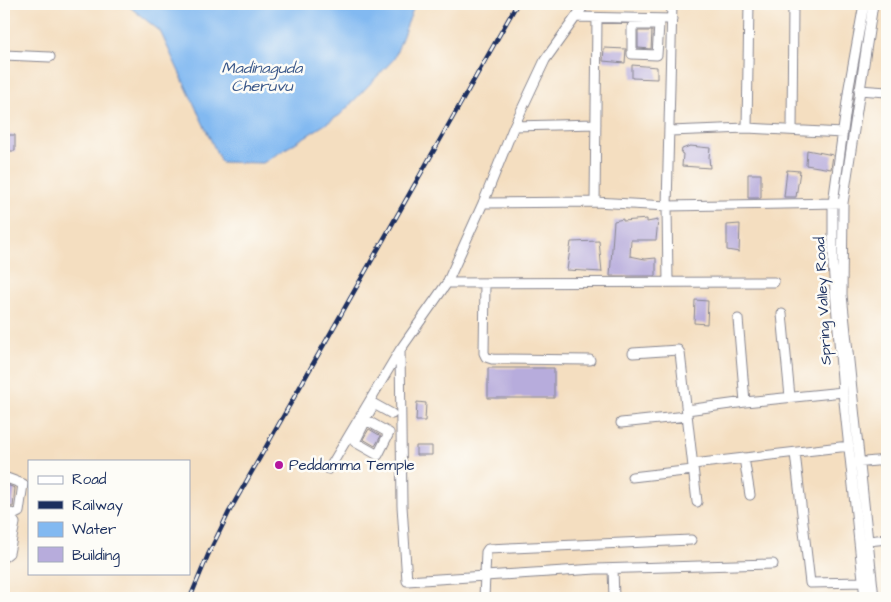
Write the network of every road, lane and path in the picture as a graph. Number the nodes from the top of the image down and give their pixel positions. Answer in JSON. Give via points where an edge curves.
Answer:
{"nodes":[{"id":1,"x":585,"y":4,"type":"edge"},
{"id":2,"x":672,"y":4,"type":"edge"},
{"id":3,"x":748,"y":4,"type":"edge"},
{"id":4,"x":794,"y":4,"type":"edge"},
{"id":5,"x":864,"y":4,"type":"edge"},
{"id":6,"x":873,"y":4,"type":"edge"},
{"id":7,"x":576,"y":17,"type":"junction"},
{"id":8,"x":597,"y":18,"type":"junction"},
{"id":9,"x":640,"y":22,"type":"junction"},
{"id":10,"x":672,"y":22,"type":"junction"},
{"id":11,"x":659,"y":25,"type":"junction"},
{"id":12,"x":4,"y":55,"type":"edge"},
{"id":13,"x":50,"y":57,"type":"dead end"},
{"id":14,"x":859,"y":90,"type":"junction"},
{"id":15,"x":887,"y":92,"type":"edge"},
{"id":16,"x":596,"y":124,"type":"junction"},
{"id":17,"x":514,"y":126,"type":"junction"},
{"id":18,"x":747,"y":128,"type":"junction"},
{"id":19,"x":792,"y":129,"type":"junction"},
{"id":20,"x":670,"y":131,"type":"junction"},
{"id":21,"x":843,"y":133,"type":"junction"},
{"id":22,"x":595,"y":202,"type":"junction"},
{"id":23,"x":484,"y":203,"type":"junction"},
{"id":24,"x":838,"y":203,"type":"junction"},
{"id":25,"x":667,"y":206,"type":"junction"},
{"id":26,"x":668,"y":282,"type":"junction"},
{"id":27,"x":774,"y":282,"type":"dead end"},
{"id":28,"x":484,"y":283,"type":"junction"},
{"id":29,"x":447,"y":284,"type":"junction"},
{"id":30,"x":782,"y":314,"type":"dead end"},
{"id":31,"x":738,"y":319,"type":"dead end"},
{"id":32,"x":400,"y":350,"type":"junction"},
{"id":33,"x":633,"y":353,"type":"dead end"},
{"id":34,"x":590,"y":360,"type":"dead end"},
{"id":35,"x":843,"y":392,"type":"junction"},
{"id":36,"x":790,"y":397,"type":"junction"},
{"id":37,"x":746,"y":402,"type":"junction"},
{"id":38,"x":372,"y":403,"type":"junction"},
{"id":39,"x":687,"y":413,"type":"junction"},
{"id":40,"x":392,"y":414,"type":"dead end"},
{"id":41,"x":365,"y":417,"type":"junction"},
{"id":42,"x":621,"y":423,"type":"dead end"},
{"id":43,"x":355,"y":433,"type":"junction"},
{"id":44,"x":849,"y":446,"type":"junction"},
{"id":45,"x":795,"y":453,"type":"junction"},
{"id":46,"x":744,"y":458,"type":"junction"},
{"id":47,"x":887,"y":460,"type":"edge"},
{"id":48,"x":855,"y":463,"type":"junction"},
{"id":49,"x":334,"y":466,"type":"dead end"},
{"id":50,"x":693,"y":467,"type":"junction"},
{"id":51,"x":4,"y":477,"type":"edge"},
{"id":52,"x":632,"y":477,"type":"dead end"},
{"id":53,"x":750,"y":495,"type":"dead end"},
{"id":54,"x":697,"y":502,"type":"dead end"},
{"id":55,"x":4,"y":512,"type":"edge"},
{"id":56,"x":4,"y":518,"type":"edge"},
{"id":57,"x":887,"y":539,"type":"edge"},
{"id":58,"x":691,"y":540,"type":"dead end"},
{"id":59,"x":868,"y":541,"type":"junction"},
{"id":60,"x":4,"y":557,"type":"edge"},
{"id":61,"x":773,"y":564,"type":"dead end"},
{"id":62,"x":613,"y":569,"type":"junction"},
{"id":63,"x":485,"y":577,"type":"junction"},
{"id":64,"x":864,"y":582,"type":"junction"},
{"id":65,"x":484,"y":598,"type":"edge"},
{"id":66,"x":614,"y":598,"type":"edge"},
{"id":67,"x":865,"y":598,"type":"edge"},
{"id":68,"x":874,"y":598,"type":"edge"}],
"edges":[{"from":1,"to":7,"type":"street"},
{"from":2,"to":10,"type":"street"},
{"from":3,"to":18,"type":"street"},
{"from":4,"to":19,"type":"street"},
{"from":5,"to":21,"type":"street","name":"Spring Valley Road"},
{"from":6,"to":14,"type":"street","name":"Spring Valley Road"},
{"from":7,"to":8,"type":"street"},
{"from":7,"to":17,"type":"street","via":[[544,60]]},
{"from":8,"to":9,"type":"street"},
{"from":8,"to":16,"type":"street"},
{"from":9,"to":10,"type":"street"},
{"from":9,"to":11,"type":"street"},
{"from":9,"to":11,"type":"street","via":[[632,27],[633,55],[658,54]]},
{"from":10,"to":11,"type":"street"},
{"from":10,"to":20,"type":"street"},
{"from":12,"to":13,"type":"street"},
{"from":14,"to":15,"type":"street"},
{"from":14,"to":24,"type":"street","name":"Spring Valley Road"},
{"from":16,"to":17,"type":"street"},
{"from":16,"to":22,"type":"street"},
{"from":17,"to":23,"type":"street"},
{"from":18,"to":19,"type":"street"},
{"from":18,"to":20,"type":"street"},
{"from":19,"to":21,"type":"street"},
{"from":20,"to":25,"type":"street"},
{"from":21,"to":24,"type":"street","name":"Spring Valley Road"},
{"from":22,"to":23,"type":"street"},
{"from":22,"to":25,"type":"street"},
{"from":23,"to":29,"type":"street"},
{"from":24,"to":25,"type":"street"},
{"from":24,"to":35,"type":"street","name":"Spring Valley Road","via":[[832,266]]},
{"from":24,"to":48,"type":"street","name":"Spring Valley Road"},
{"from":25,"to":26,"type":"street"},
{"from":26,"to":27,"type":"street"},
{"from":26,"to":28,"type":"street"},
{"from":28,"to":29,"type":"street"},
{"from":28,"to":34,"type":"street","via":[[486,357]]},
{"from":29,"to":32,"type":"street"},
{"from":30,"to":36,"type":"street"},
{"from":31,"to":37,"type":"street"},
{"from":32,"to":38,"type":"street"},
{"from":32,"to":63,"type":"street","via":[[402,506],[407,581]]},
{"from":33,"to":39,"type":"street","via":[[678,350]]},
{"from":35,"to":36,"type":"street"},
{"from":35,"to":44,"type":"street","name":"Spring Valley Road"},
{"from":36,"to":37,"type":"street"},
{"from":37,"to":39,"type":"street"},
{"from":38,"to":40,"type":"street"},
{"from":38,"to":41,"type":"street"},
{"from":39,"to":42,"type":"street"},
{"from":39,"to":50,"type":"street"},
{"from":41,"to":43,"type":"street"},
{"from":41,"to":43,"type":"street","via":[[390,433],[379,454],[356,444]]},
{"from":43,"to":49,"type":"street"},
{"from":44,"to":45,"type":"street"},
{"from":44,"to":48,"type":"street","name":"Spring Valley Road"},
{"from":45,"to":46,"type":"street"},
{"from":45,"to":64,"type":"street","via":[[810,583]]},
{"from":46,"to":50,"type":"street"},
{"from":46,"to":53,"type":"street"},
{"from":47,"to":48,"type":"street"},
{"from":48,"to":59,"type":"street","name":"Spring Valley Road"},
{"from":48,"to":64,"type":"street","name":"Spring Valley Road"},
{"from":50,"to":52,"type":"street"},
{"from":50,"to":54,"type":"street"},
{"from":51,"to":55,"type":"street","via":[[23,484],[19,512]]},
{"from":56,"to":60,"type":"street","via":[[15,523],[9,554]]},
{"from":57,"to":59,"type":"street"},
{"from":58,"to":63,"type":"street","via":[[492,548],[486,552]]},
{"from":59,"to":68,"type":"street","name":"Spring Valley Road"},
{"from":61,"to":62,"type":"street"},
{"from":62,"to":63,"type":"street"},
{"from":62,"to":66,"type":"street"},
{"from":63,"to":65,"type":"street"},
{"from":64,"to":67,"type":"street","name":"Spring Valley Road"}]}
